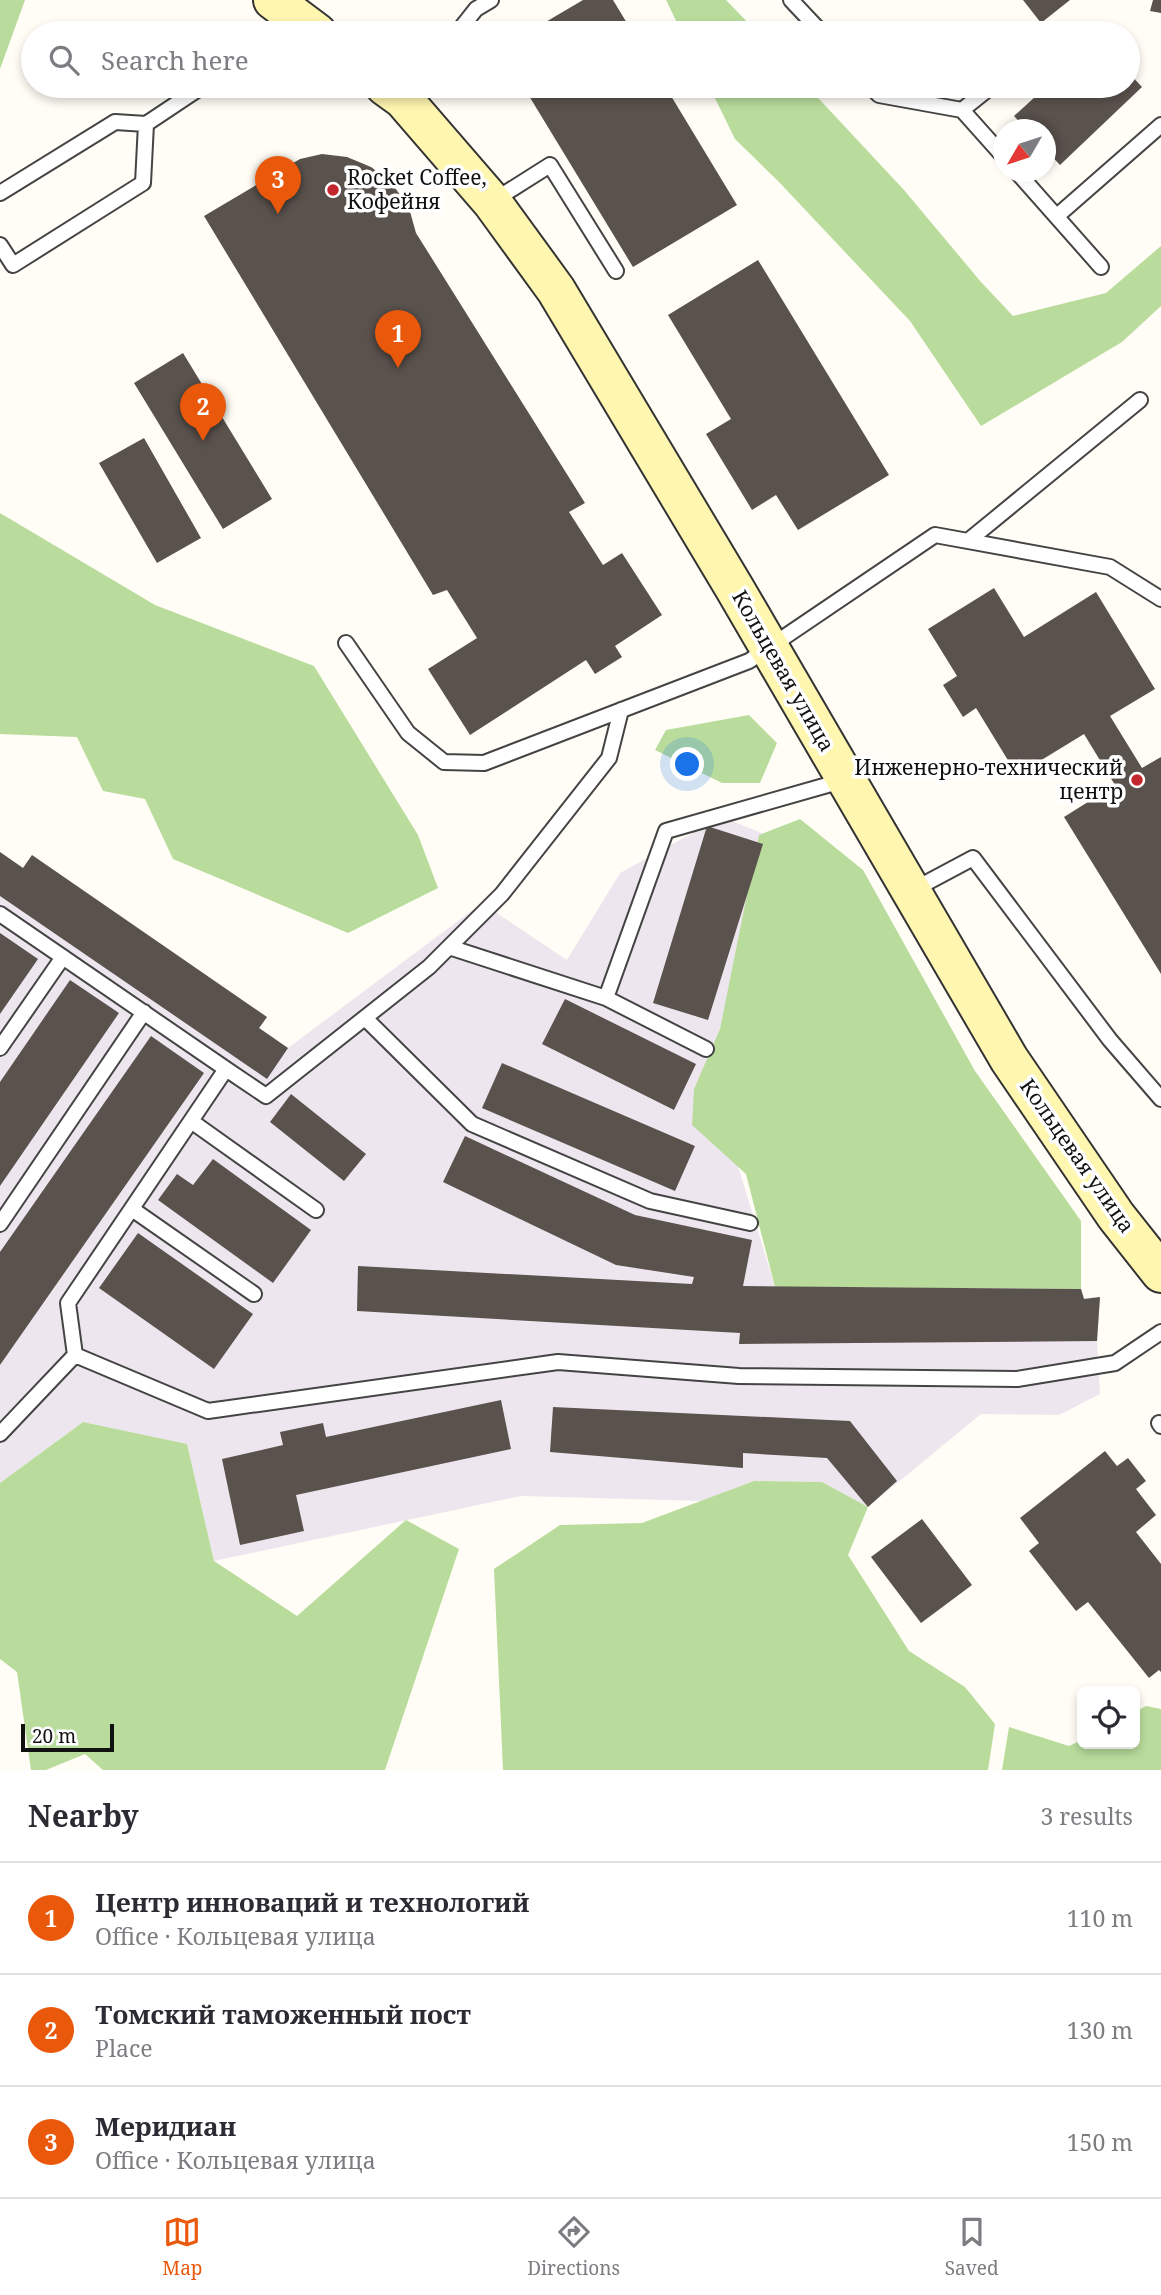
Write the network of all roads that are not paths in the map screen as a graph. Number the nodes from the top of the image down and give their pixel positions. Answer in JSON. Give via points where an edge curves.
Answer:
{"nodes":[{"id":1,"x":491,"y":0,"type":"edge"},
{"id":2,"x":791,"y":0,"type":"edge"},
{"id":3,"x":466,"y":21,"type":"edge"},
{"id":4,"x":811,"y":21,"type":"edge"},
{"id":5,"x":185,"y":98,"type":"edge"},
{"id":6,"x":407,"y":98,"type":"edge"},
{"id":7,"x":896,"y":98,"type":"edge"},
{"id":8,"x":977,"y":98,"type":"edge"},
{"id":9,"x":962,"y":110,"type":"junction"},
{"id":10,"x":146,"y":124,"type":"junction"},
{"id":11,"x":1161,"y":125,"type":"edge"},
{"id":12,"x":993,"y":146,"type":"edge"},
{"id":13,"x":1026,"y":182,"type":"edge"},
{"id":14,"x":0,"y":193,"type":"edge"},
{"id":15,"x":492,"y":202,"type":"junction"},
{"id":16,"x":1057,"y":216,"type":"junction"},
{"id":17,"x":0,"y":244,"type":"edge"},
{"id":18,"x":1101,"y":267,"type":"dead end"},
{"id":19,"x":616,"y":271,"type":"dead end"},
{"id":20,"x":1140,"y":400,"type":"dead end"},
{"id":21,"x":968,"y":541,"type":"junction"},
{"id":22,"x":1161,"y":599,"type":"edge"},
{"id":23,"x":346,"y":643,"type":"dead end"},
{"id":24,"x":769,"y":648,"type":"junction"},
{"id":25,"x":621,"y":710,"type":"junction"},
{"id":26,"x":846,"y":779,"type":"junction"},
{"id":27,"x":911,"y":891,"type":"junction"},
{"id":28,"x":0,"y":914,"type":"edge"},
{"id":29,"x":449,"y":947,"type":"junction"},
{"id":30,"x":63,"y":957,"type":"junction"},
{"id":31,"x":607,"y":998,"type":"junction"},
{"id":32,"x":144,"y":1012,"type":"junction"},
{"id":33,"x":365,"y":1018,"type":"junction"},
{"id":34,"x":0,"y":1048,"type":"edge"},
{"id":35,"x":706,"y":1049,"type":"dead end"},
{"id":36,"x":226,"y":1069,"type":"junction"},
{"id":37,"x":1161,"y":1099,"type":"edge"},
{"id":38,"x":191,"y":1121,"type":"junction"},
{"id":39,"x":132,"y":1209,"type":"junction"},
{"id":40,"x":316,"y":1210,"type":"dead end"},
{"id":41,"x":750,"y":1223,"type":"dead end"},
{"id":42,"x":0,"y":1224,"type":"edge"},
{"id":43,"x":1161,"y":1273,"type":"edge"},
{"id":44,"x":254,"y":1294,"type":"dead end"},
{"id":45,"x":1161,"y":1332,"type":"edge"},
{"id":46,"x":75,"y":1355,"type":"junction"},
{"id":47,"x":6,"y":1417,"type":"edge"},
{"id":48,"x":0,"y":1434,"type":"edge"}],
"edges":[{"from":1,"to":3,"type":"lane"},
{"from":2,"to":4,"type":"lane"},
{"from":5,"to":10,"type":"lane"},
{"from":6,"to":15,"type":"street","name":"Кольцевая улица"},
{"from":7,"to":9,"type":"lane"},
{"from":8,"to":9,"type":"lane"},
{"from":9,"to":12,"type":"lane"},
{"from":10,"to":14,"type":"lane","via":[[116,122]]},
{"from":10,"to":17,"type":"lane","via":[[143,183],[13,265]]},
{"from":11,"to":16,"type":"lane"},
{"from":13,"to":16,"type":"lane"},
{"from":15,"to":19,"type":"lane","via":[[551,165]]},
{"from":15,"to":24,"type":"street","name":"Кольцевая улица","via":[[556,290]]},
{"from":16,"to":18,"type":"lane"},
{"from":20,"to":21,"type":"lane"},
{"from":21,"to":22,"type":"lane","via":[[1111,567]]},
{"from":21,"to":24,"type":"lane","via":[[935,535]]},
{"from":23,"to":25,"type":"lane","via":[[408,733],[444,762],[484,763]]},
{"from":24,"to":25,"type":"lane","via":[[749,661]]},
{"from":24,"to":26,"type":"street","name":"Кольцевая улица"},
{"from":25,"to":29,"type":"lane","via":[[609,758],[502,894]]},
{"from":26,"to":27,"type":"street","name":"Кольцевая улица"},
{"from":26,"to":31,"type":"lane","via":[[666,831]]},
{"from":27,"to":37,"type":"lane","via":[[973,858],[1110,1040]]},
{"from":27,"to":43,"type":"street","name":"Кольцевая улица","via":[[1009,1059],[1116,1216]]},
{"from":28,"to":30,"type":"lane"},
{"from":29,"to":31,"type":"lane"},
{"from":29,"to":33,"type":"lane"},
{"from":30,"to":32,"type":"lane"},
{"from":30,"to":34,"type":"lane"},
{"from":31,"to":35,"type":"lane"},
{"from":32,"to":36,"type":"lane"},
{"from":32,"to":42,"type":"lane"},
{"from":33,"to":36,"type":"lane","via":[[266,1096]]},
{"from":33,"to":41,"type":"lane","via":[[472,1124],[650,1201]]},
{"from":36,"to":38,"type":"lane"},
{"from":38,"to":39,"type":"lane"},
{"from":38,"to":40,"type":"lane"},
{"from":39,"to":44,"type":"lane"},
{"from":39,"to":46,"type":"lane","via":[[68,1303]]},
{"from":45,"to":46,"type":"lane","via":[[1115,1363],[1017,1379],[739,1376],[558,1362],[208,1411]]},
{"from":46,"to":47,"type":"lane"},
{"from":47,"to":48,"type":"lane"}]}
